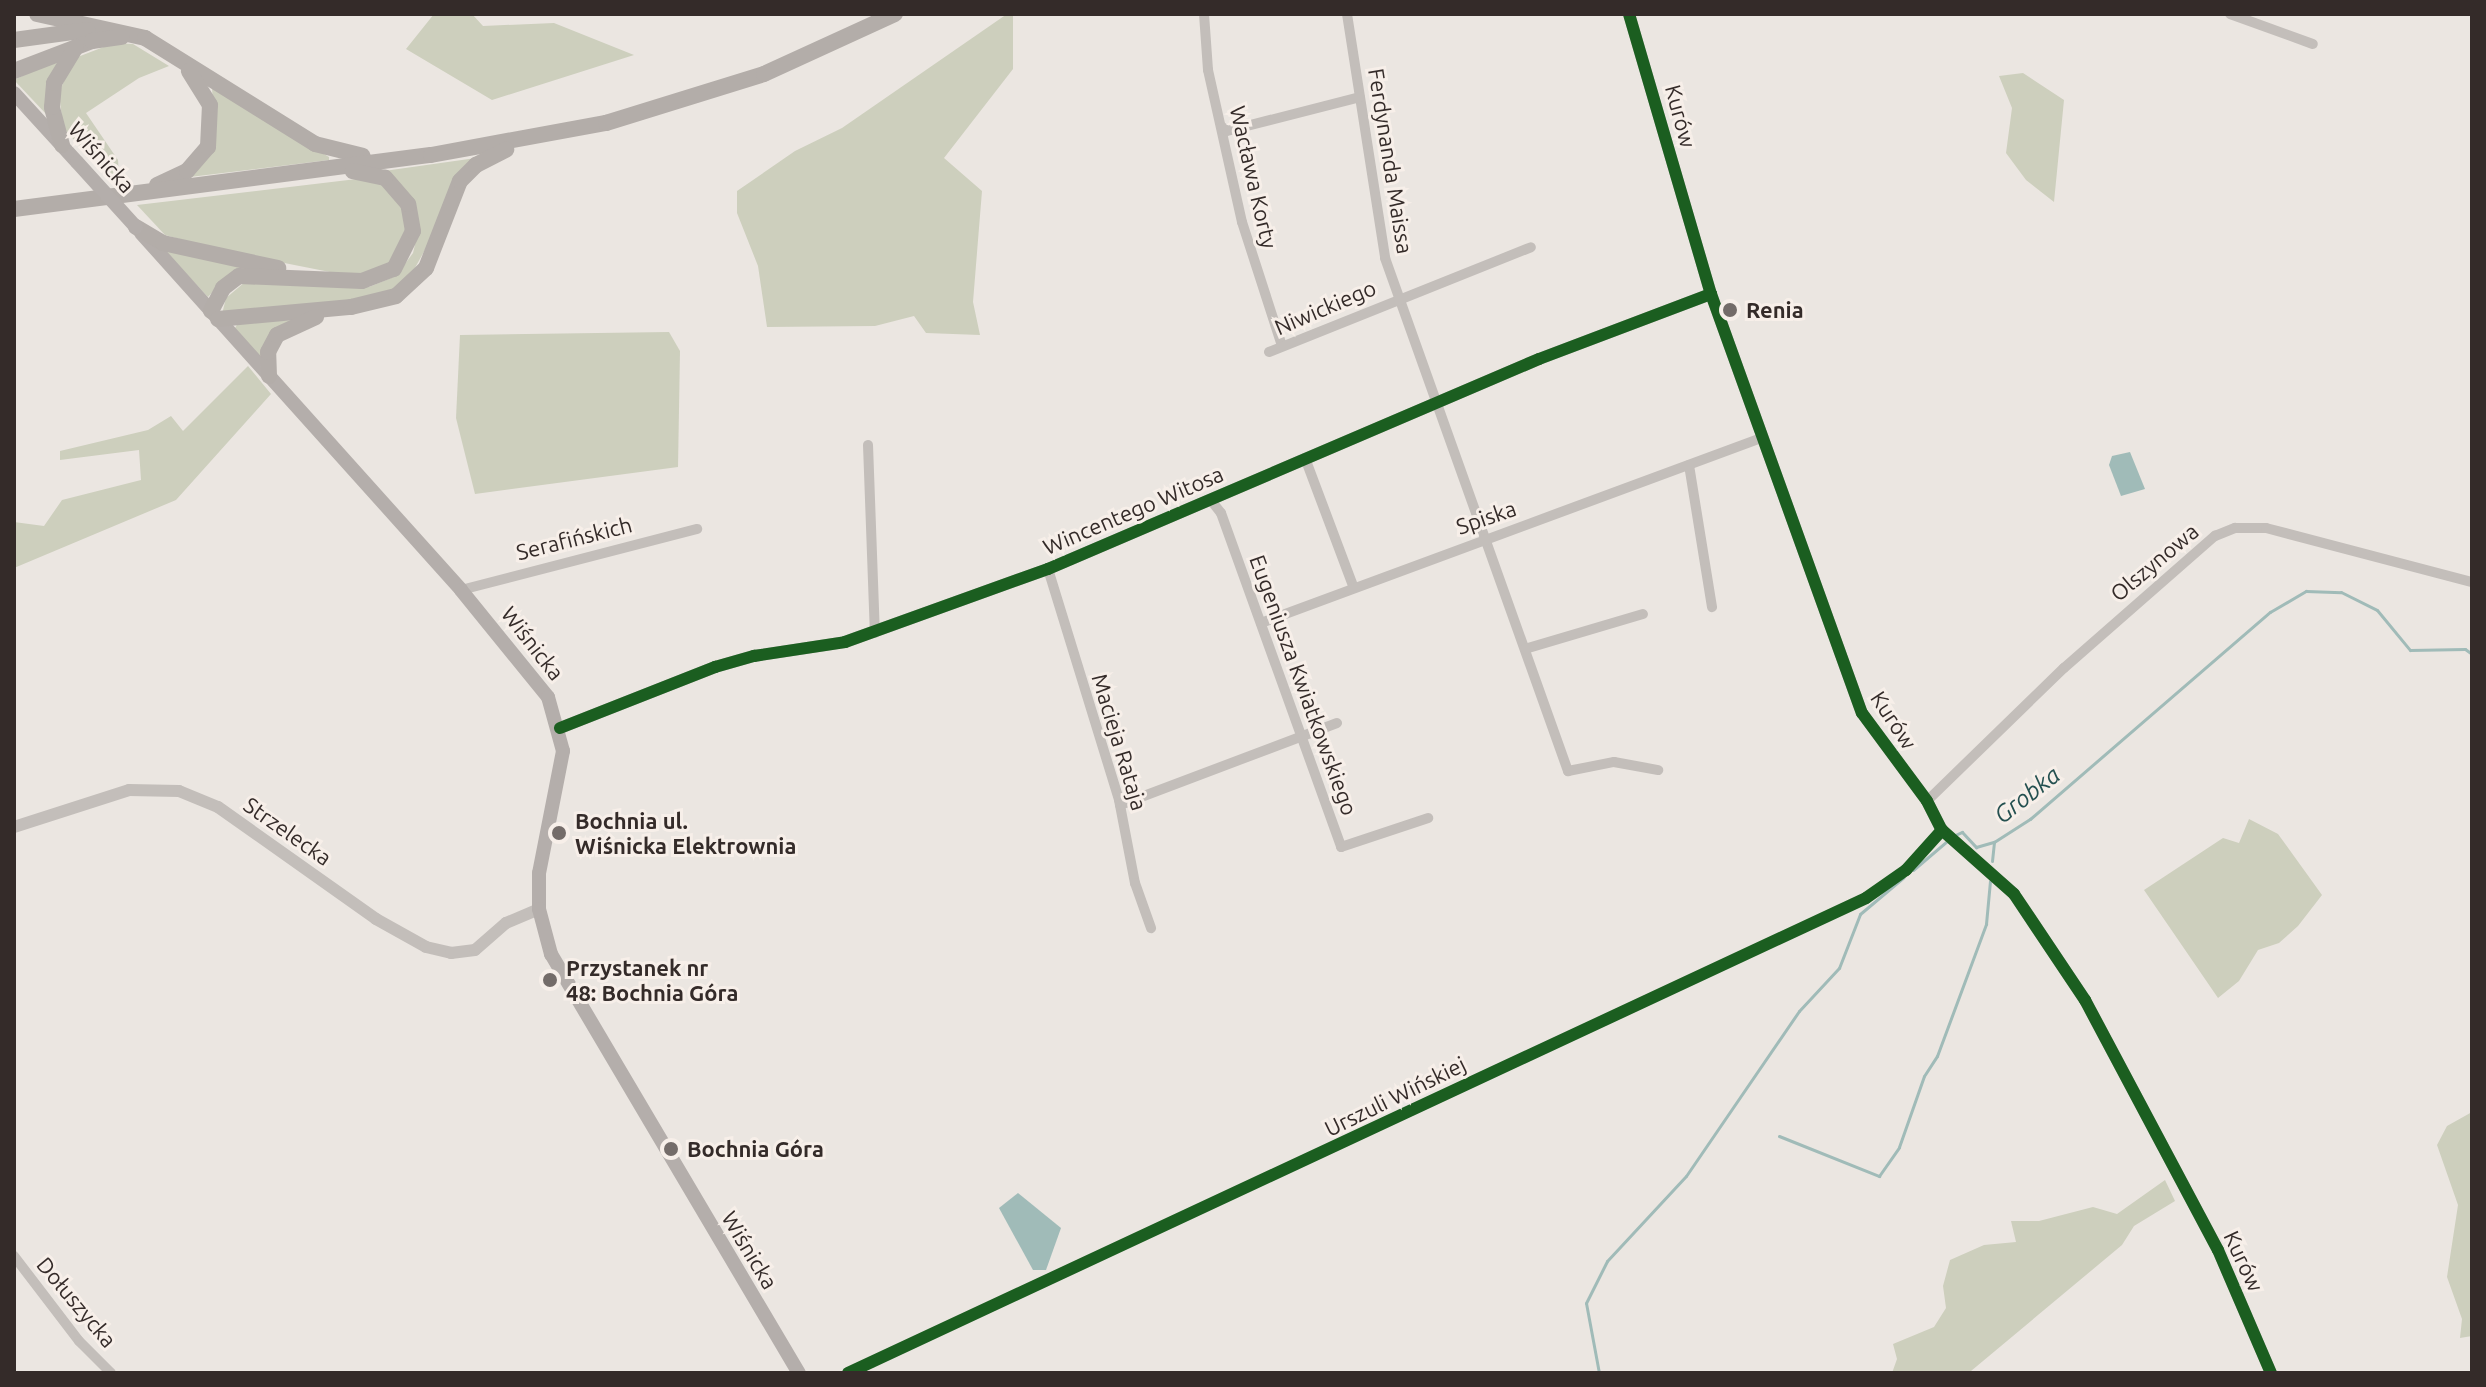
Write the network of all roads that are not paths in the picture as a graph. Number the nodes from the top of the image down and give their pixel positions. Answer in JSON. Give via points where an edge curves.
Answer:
{"nodes":[{"id":1,"x":37,"y":14,"type":"edge"},
{"id":2,"x":895,"y":14,"type":"edge"},
{"id":3,"x":1204,"y":14,"type":"edge"},
{"id":4,"x":1347,"y":14,"type":"edge"},
{"id":5,"x":1629,"y":14,"type":"edge"},
{"id":6,"x":2230,"y":14,"type":"edge"},
{"id":7,"x":109,"y":29,"type":"junction"},
{"id":8,"x":14,"y":40,"type":"edge"},
{"id":9,"x":2313,"y":44,"type":"dead end"},
{"id":10,"x":77,"y":46,"type":"junction"},
{"id":11,"x":14,"y":71,"type":"edge"},
{"id":12,"x":14,"y":93,"type":"edge"},
{"id":13,"x":1360,"y":97,"type":"junction"},
{"id":14,"x":1222,"y":127,"type":"junction"},
{"id":15,"x":537,"y":138,"type":"junction"},
{"id":16,"x":62,"y":145,"type":"junction"},
{"id":17,"x":401,"y":159,"type":"junction"},
{"id":18,"x":311,"y":170,"type":"junction"},
{"id":19,"x":133,"y":194,"type":"junction"},
{"id":20,"x":14,"y":209,"type":"edge"},
{"id":21,"x":136,"y":227,"type":"junction"},
{"id":22,"x":1531,"y":247,"type":"dead end"},
{"id":23,"x":322,"y":278,"type":"junction"},
{"id":24,"x":1711,"y":294,"type":"junction"},
{"id":25,"x":1398,"y":296,"type":"junction"},
{"id":26,"x":351,"y":307,"type":"junction"},
{"id":27,"x":215,"y":315,"type":"junction"},
{"id":28,"x":1282,"y":346,"type":"junction"},
{"id":29,"x":1269,"y":352,"type":"dead end"},
{"id":30,"x":269,"y":376,"type":"junction"},
{"id":31,"x":1434,"y":404,"type":"junction"},
{"id":32,"x":1761,"y":438,"type":"junction"},
{"id":33,"x":868,"y":445,"type":"dead end"},
{"id":34,"x":1305,"y":458,"type":"junction"},
{"id":35,"x":1689,"y":465,"type":"junction"},
{"id":36,"x":1210,"y":499,"type":"junction"},
{"id":37,"x":697,"y":529,"type":"dead end"},
{"id":38,"x":1485,"y":539,"type":"junction"},
{"id":39,"x":1048,"y":569,"type":"junction"},
{"id":40,"x":2472,"y":582,"type":"edge"},
{"id":41,"x":1353,"y":586,"type":"junction"},
{"id":42,"x":461,"y":590,"type":"junction"},
{"id":43,"x":1712,"y":607,"type":"dead end"},
{"id":44,"x":1643,"y":614,"type":"dead end"},
{"id":45,"x":1261,"y":623,"type":"junction"},
{"id":46,"x":875,"y":633,"type":"junction"},
{"id":47,"x":1525,"y":649,"type":"junction"},
{"id":48,"x":1337,"y":723,"type":"dead end"},
{"id":49,"x":560,"y":728,"type":"junction"},
{"id":50,"x":1301,"y":737,"type":"junction"},
{"id":51,"x":1658,"y":770,"type":"dead end"},
{"id":52,"x":1927,"y":801,"type":"junction"},
{"id":53,"x":1120,"y":805,"type":"junction"},
{"id":54,"x":1428,"y":818,"type":"dead end"},
{"id":55,"x":14,"y":827,"type":"edge"},
{"id":56,"x":1946,"y":835,"type":"junction"},
{"id":57,"x":539,"y":909,"type":"junction"},
{"id":58,"x":1151,"y":928,"type":"dead end"},
{"id":59,"x":14,"y":1256,"type":"edge"},
{"id":60,"x":111,"y":1373,"type":"edge"},
{"id":61,"x":799,"y":1373,"type":"edge"},
{"id":62,"x":848,"y":1373,"type":"edge"},
{"id":63,"x":2271,"y":1373,"type":"edge"}],
"edges":[{"from":1,"to":7,"type":"main road"},
{"from":2,"to":15,"type":"main road","via":[[842,42],[715,92]]},
{"from":3,"to":14,"type":"street","name":"Wacława Korty","via":[[1208,70]]},
{"from":4,"to":13,"type":"street","name":"Ferdynanda Maissa"},
{"from":5,"to":24,"type":"street","name":"Kurów"},
{"from":6,"to":9,"type":"street"},
{"from":7,"to":8,"type":"main road"},
{"from":7,"to":17,"type":"main road","via":[[145,38],[329,151]]},
{"from":10,"to":11,"type":"main road"},
{"from":10,"to":16,"type":"main road","via":[[54,83],[52,107]]},
{"from":10,"to":19,"type":"main road","via":[[128,38],[189,71],[204,90],[212,118],[208,147],[187,171]]},
{"from":12,"to":16,"type":"main road","name":"Wiśnicka"},
{"from":13,"to":14,"type":"street","via":[[1227,131]]},
{"from":13,"to":25,"type":"street","name":"Ferdynanda Maissa","via":[[1385,258]]},
{"from":14,"to":28,"type":"street","name":"Wacława Korty","via":[[1242,222]]},
{"from":15,"to":17,"type":"main road"},
{"from":15,"to":26,"type":"main road","via":[[485,159],[467,173],[449,201],[426,268],[408,288],[384,301]]},
{"from":16,"to":21,"type":"main road","name":"Wiśnicka","bridge":true},
{"from":17,"to":18,"type":"main road"},
{"from":18,"to":19,"type":"main road"},
{"from":18,"to":23,"type":"main road","via":[[385,178],[403,194],[413,221],[406,251],[385,275],[362,281]]},
{"from":19,"to":20,"type":"main road"},
{"from":21,"to":23,"type":"main road","via":[[163,243]]},
{"from":21,"to":27,"type":"main road","name":"Wiśnicka"},
{"from":22,"to":25,"type":"street","name":"Niwickiego"},
{"from":23,"to":27,"type":"main road","via":[[239,276],[223,288]]},
{"from":24,"to":31,"type":"street","name":"Wincentego Witosa"},
{"from":24,"to":32,"type":"street","name":"Kurów"},
{"from":25,"to":28,"type":"street","name":"Niwickiego"},
{"from":25,"to":31,"type":"street","name":"Ferdynanda Maissa"},
{"from":26,"to":27,"type":"main road"},
{"from":26,"to":30,"type":"main road","via":[[285,328],[268,352]]},
{"from":27,"to":30,"type":"main road","name":"Wiśnicka"},
{"from":28,"to":29,"type":"street","name":"Niwickiego"},
{"from":30,"to":42,"type":"main road","name":"Wiśnicka"},
{"from":31,"to":34,"type":"street","name":"Wincentego Witosa"},
{"from":31,"to":38,"type":"street","name":"Ferdynanda Maissa"},
{"from":32,"to":35,"type":"street","name":"Spiska"},
{"from":32,"to":52,"type":"street","name":"Kurów","via":[[1862,713]]},
{"from":33,"to":46,"type":"street"},
{"from":34,"to":36,"type":"street","name":"Wincentego Witosa"},
{"from":34,"to":41,"type":"street"},
{"from":35,"to":38,"type":"street","name":"Spiska"},
{"from":35,"to":43,"type":"street"},
{"from":36,"to":39,"type":"street","name":"Wincentego Witosa"},
{"from":36,"to":45,"type":"street","name":"Eugeniusza Kwiatkowskiego","via":[[1221,513]]},
{"from":37,"to":42,"type":"street","name":"Serafińskich"},
{"from":38,"to":41,"type":"street","name":"Spiska"},
{"from":38,"to":47,"type":"street","name":"Ferdynanda Maissa"},
{"from":39,"to":46,"type":"street","name":"Wincentego Witosa"},
{"from":39,"to":53,"type":"street","name":"Macieja Rataja"},
{"from":40,"to":52,"type":"street","name":"Olszynowa","via":[[2266,528],[2235,528],[2215,536],[2074,659]]},
{"from":41,"to":45,"type":"street","name":"Spiska"},
{"from":42,"to":49,"type":"main road","name":"Wiśnicka","via":[[548,697]]},
{"from":44,"to":47,"type":"street"},
{"from":45,"to":50,"type":"street","name":"Eugeniusza Kwiatkowskiego"},
{"from":46,"to":49,"type":"street","name":"Wincentego Witosa","via":[[715,667]]},
{"from":47,"to":51,"type":"street","name":"Ferdynanda Maissa","via":[[1568,771],[1614,762]]},
{"from":48,"to":50,"type":"street"},
{"from":49,"to":57,"type":"main road","name":"Wiśnicka","via":[[560,783],[541,852]]},
{"from":50,"to":53,"type":"street"},
{"from":50,"to":54,"type":"street","name":"Eugeniusza Kwiatkowskiego","via":[[1341,847]]},
{"from":52,"to":56,"type":"street","name":"Kurów"},
{"from":53,"to":58,"type":"street","name":"Macieja Rataja","via":[[1135,883]]},
{"from":55,"to":57,"type":"street","name":"Strzelecka","via":[[129,790],[179,791],[229,813],[376,919],[426,947],[451,953],[475,950],[517,916]]},
{"from":56,"to":62,"type":"street","name":"Urszuli Wińskiej","via":[[1866,898]]},
{"from":56,"to":63,"type":"street","name":"Kurów","via":[[2014,894],[2105,1033],[2218,1250]]},
{"from":57,"to":61,"type":"main road","name":"Wiśnicka","via":[[551,954],[564,978]]},
{"from":59,"to":60,"type":"street","name":"Dołuszycka","via":[[79,1341]]}]}
